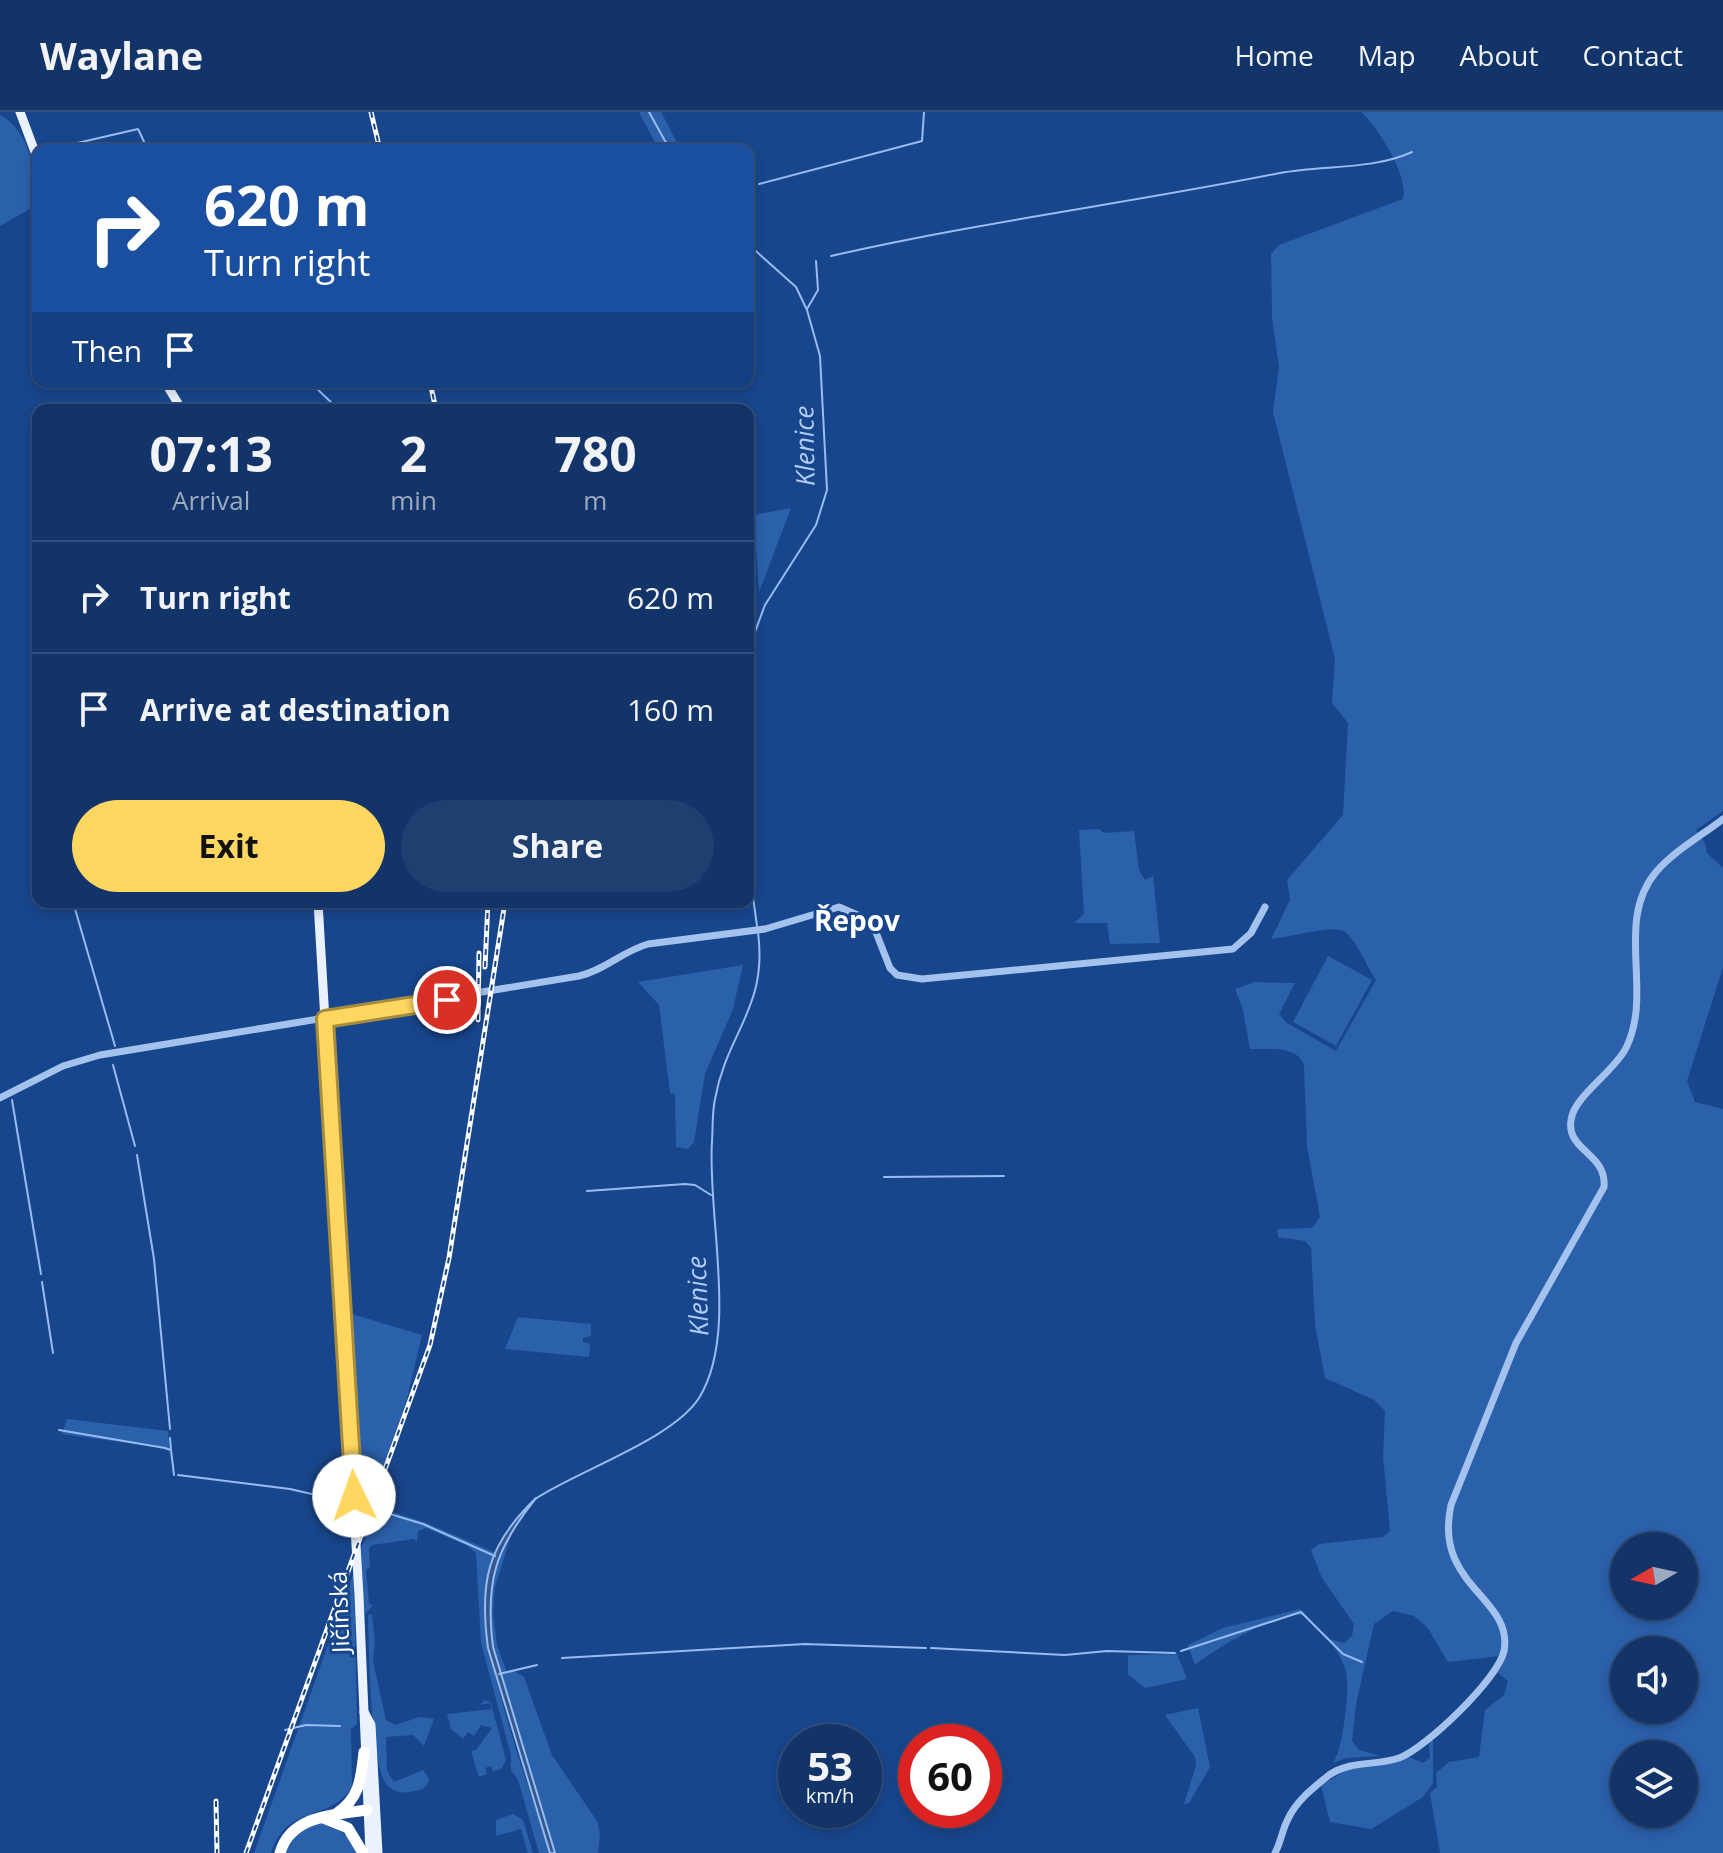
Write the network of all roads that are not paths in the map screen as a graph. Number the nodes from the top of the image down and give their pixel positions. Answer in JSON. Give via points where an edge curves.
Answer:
{"nodes":[{"id":1,"x":20,"y":112,"type":"edge"},
{"id":2,"x":32,"y":144,"type":"edge"},
{"id":3,"x":1723,"y":819,"type":"edge"},
{"id":4,"x":1265,"y":907,"type":"dead end"},
{"id":5,"x":318,"y":908,"type":"edge"},
{"id":6,"x":325,"y":1019,"type":"junction"},
{"id":7,"x":0,"y":1098,"type":"edge"},
{"id":8,"x":364,"y":1712,"type":"junction"},
{"id":9,"x":364,"y":1752,"type":"junction"},
{"id":10,"x":371,"y":1810,"type":"junction"},
{"id":11,"x":335,"y":1815,"type":"junction"},
{"id":12,"x":322,"y":1818,"type":"junction"},
{"id":13,"x":280,"y":1853,"type":"edge"},
{"id":14,"x":363,"y":1853,"type":"edge"},
{"id":15,"x":370,"y":1853,"type":"edge"},
{"id":16,"x":378,"y":1853,"type":"edge"},
{"id":17,"x":1275,"y":1853,"type":"edge"}],
"edges":[{"from":1,"to":2,"type":"main road"},
{"from":3,"to":17,"type":"street","via":[[1668,860],[1643,891],[1636,923],[1639,993],[1634,1031],[1619,1060],[1571,1118],[1574,1139],[1599,1162],[1604,1187],[1516,1343],[1451,1505],[1451,1555],[1500,1621],[1502,1660],[1416,1750],[1395,1759],[1343,1767],[1313,1788],[1290,1814]]},
{"from":4,"to":6,"type":"street","via":[[1247,939],[1233,949],[922,979],[894,973],[875,930],[839,907],[765,929],[648,944],[579,976]]},
{"from":5,"to":6,"type":"main road","name":"Jičínská"},
{"from":6,"to":7,"type":"street","via":[[84,1059]]},
{"from":6,"to":8,"type":"main road","name":"Jičínská"},
{"from":8,"to":9,"type":"main road","name":"Jičínská"},
{"from":8,"to":10,"type":"main road","name":"Jičínská","via":[[371,1725]]},
{"from":9,"to":10,"type":"main road","name":"Jičínská"},
{"from":9,"to":11,"type":"highway","via":[[359,1789]]},
{"from":10,"to":11,"type":"highway"},
{"from":10,"to":15,"type":"main road","name":"Jičínská"},
{"from":10,"to":16,"type":"main road","name":"Jičínská"},
{"from":11,"to":12,"type":"highway"},
{"from":12,"to":13,"type":"highway","via":[[296,1827]]},
{"from":12,"to":14,"type":"highway","via":[[351,1831]]}]}
